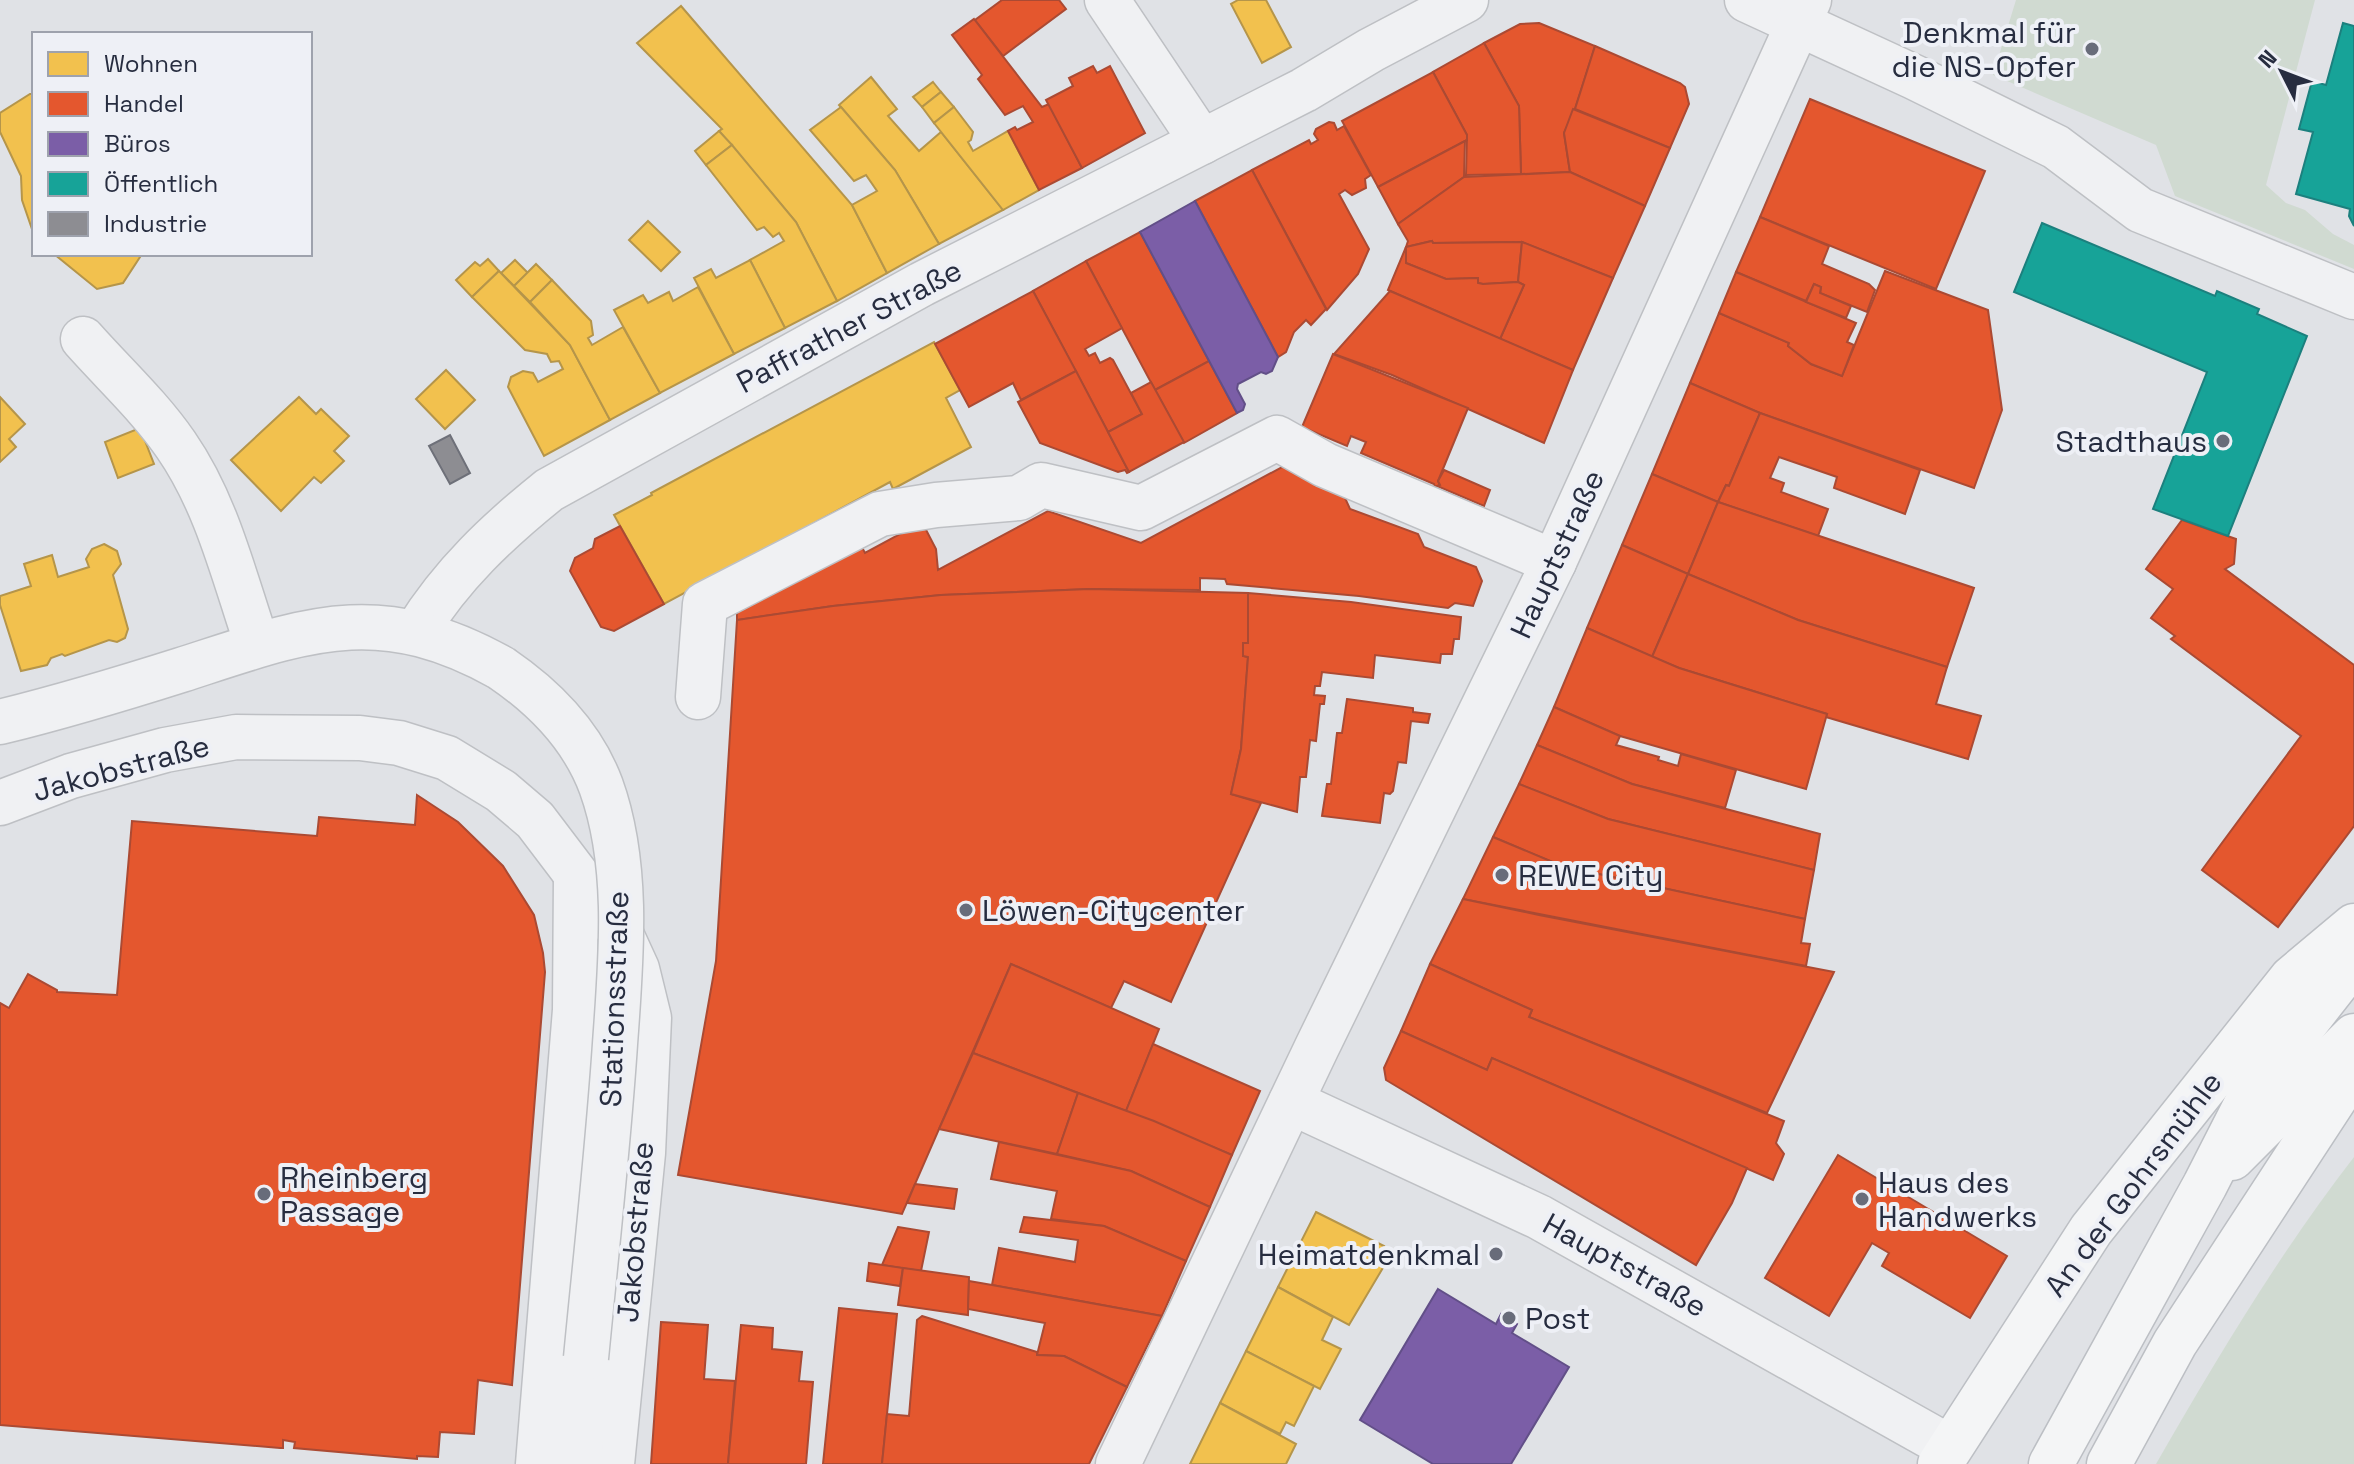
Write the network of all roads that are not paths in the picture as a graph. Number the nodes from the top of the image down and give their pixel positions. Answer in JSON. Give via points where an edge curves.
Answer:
{"nodes":[{"id":1,"x":1107,"y":0,"type":"edge"},
{"id":2,"x":1466,"y":0,"type":"edge"},
{"id":3,"x":1747,"y":0,"type":"edge"},
{"id":4,"x":1804,"y":12,"type":"edge"},
{"id":5,"x":1202,"y":142,"type":"junction"},
{"id":6,"x":2354,"y":297,"type":"edge"},
{"id":7,"x":83,"y":339,"type":"dead end"},
{"id":8,"x":1554,"y":562,"type":"junction"},
{"id":9,"x":416,"y":632,"type":"junction"},
{"id":10,"x":257,"y":644,"type":"junction"},
{"id":11,"x":698,"y":697,"type":"dead end"},
{"id":12,"x":0,"y":722,"type":"edge"},
{"id":13,"x":0,"y":803,"type":"edge"},
{"id":14,"x":576,"y":875,"type":"junction"},
{"id":15,"x":2354,"y":926,"type":"edge"},
{"id":16,"x":2354,"y":961,"type":"edge"},
{"id":17,"x":2354,"y":1036,"type":"edge"},
{"id":18,"x":2354,"y":1069,"type":"edge"},
{"id":19,"x":1291,"y":1102,"type":"junction"},
{"id":20,"x":2205,"y":1185,"type":"junction"},
{"id":21,"x":1945,"y":1455,"type":"edge"},
{"id":22,"x":538,"y":1464,"type":"edge"},
{"id":23,"x":579,"y":1464,"type":"edge"},
{"id":24,"x":612,"y":1464,"type":"edge"},
{"id":25,"x":1118,"y":1464,"type":"edge"},
{"id":26,"x":2051,"y":1464,"type":"edge"},
{"id":27,"x":2109,"y":1464,"type":"edge"}],
"edges":[{"from":1,"to":5,"type":"street"},
{"from":2,"to":5,"type":"street","name":"Paffrather Straße"},
{"from":3,"to":4,"type":"street"},
{"from":4,"to":6,"type":"street","via":[[1914,77],[2056,147],[2140,210]]},
{"from":4,"to":8,"type":"street","name":"Hauptstraße"},
{"from":5,"to":9,"type":"street","name":"Paffrather Straße","via":[[922,284],[549,490],[469,560]]},
{"from":7,"to":10,"type":"street","via":[[177,446],[211,508]]},
{"from":8,"to":11,"type":"street","via":[[1325,465],[1277,438],[1141,508],[1041,485],[1019,498],[880,514],[705,604]]},
{"from":8,"to":19,"type":"street","name":"Hauptstraße"},
{"from":9,"to":10,"type":"street","via":[[351,626]]},
{"from":9,"to":23,"type":"street","name":"Stationsstraße","bridge":true,"via":[[501,668],[540,697],[573,734],[600,783],[613,826],[620,907],[617,1011]]},
{"from":10,"to":12,"type":"street"},
{"from":13,"to":14,"type":"street","name":"Jakobstraße","via":[[165,750],[236,737],[373,739],[447,758],[501,791],[535,820]]},
{"from":14,"to":22,"type":"street","via":[[575,1010]]},
{"from":14,"to":24,"type":"street","name":"Jakobstraße","via":[[620,932],[637,969],[649,1018],[643,1153]]},
{"from":15,"to":21,"type":"main road","name":"An der Gohrsmühle","via":[[2292,978],[2091,1230]]},
{"from":16,"to":20,"type":"main road","via":[[2254,1089]]},
{"from":17,"to":20,"type":"main road"},
{"from":18,"to":27,"type":"main road","via":[[2175,1343]]},
{"from":19,"to":21,"type":"street","name":"Hauptstraße","via":[[1539,1217]]},
{"from":19,"to":25,"type":"street","name":"Hauptstraße"},
{"from":20,"to":26,"type":"main road"}]}
